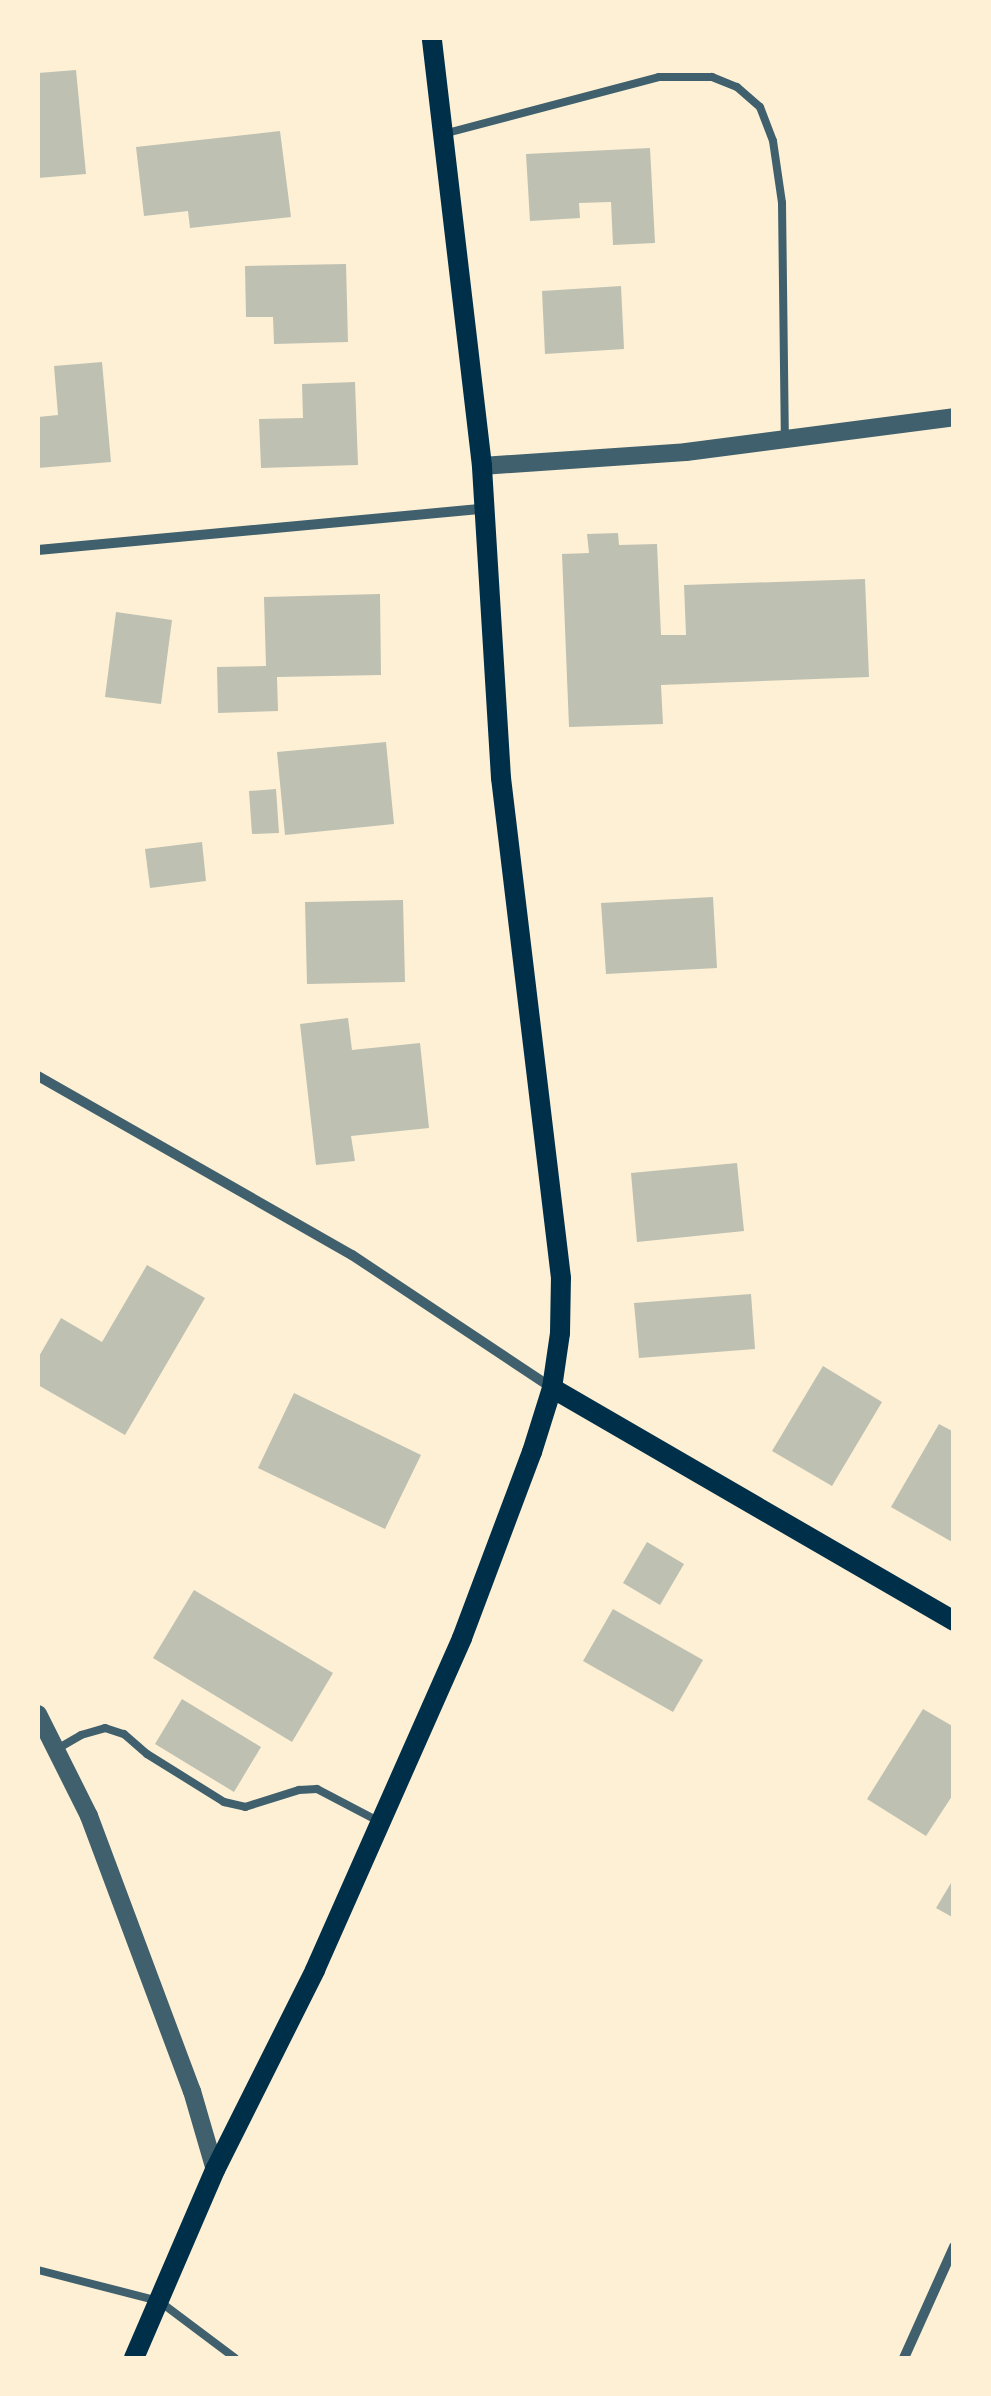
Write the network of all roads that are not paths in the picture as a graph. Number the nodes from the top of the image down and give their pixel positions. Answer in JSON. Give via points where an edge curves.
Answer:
{"nodes":[{"id":1,"x":432,"y":38,"type":"edge"},
{"id":2,"x":443,"y":134,"type":"junction"},
{"id":3,"x":954,"y":417,"type":"edge"},
{"id":4,"x":785,"y":438,"type":"junction"},
{"id":5,"x":482,"y":466,"type":"junction"},
{"id":6,"x":482,"y":509,"type":"junction"},
{"id":7,"x":38,"y":550,"type":"edge"},
{"id":8,"x":38,"y":1076,"type":"edge"},
{"id":9,"x":552,"y":1388,"type":"junction"},
{"id":10,"x":954,"y":1622,"type":"edge"},
{"id":11,"x":38,"y":1714,"type":"edge"},
{"id":12,"x":57,"y":1749,"type":"junction"},
{"id":13,"x":380,"y":1822,"type":"junction"},
{"id":14,"x":215,"y":2170,"type":"junction"},
{"id":15,"x":954,"y":2247,"type":"edge"},
{"id":16,"x":38,"y":2270,"type":"edge"},
{"id":17,"x":159,"y":2301,"type":"junction"},
{"id":18,"x":134,"y":2358,"type":"edge"},
{"id":19,"x":236,"y":2358,"type":"edge"},
{"id":20,"x":904,"y":2358,"type":"edge"}],
"edges":[{"from":1,"to":2,"type":"main road"},
{"from":2,"to":4,"type":"lane","via":[[659,78],[712,78],[737,87],[760,108],[773,140],[782,203]]},
{"from":2,"to":5,"type":"main road"},
{"from":3,"to":4,"type":"street"},
{"from":4,"to":5,"type":"street"},
{"from":5,"to":6,"type":"main road"},
{"from":6,"to":7,"type":"street"},
{"from":6,"to":9,"type":"main road","via":[[501,778],[560,1278]]},
{"from":8,"to":9,"type":"street","via":[[352,1255]]},
{"from":9,"to":10,"type":"main road"},
{"from":9,"to":13,"type":"main road","via":[[462,1638]]},
{"from":11,"to":12,"type":"street"},
{"from":12,"to":13,"type":"lane","via":[[106,1728],[224,1802],[245,1807],[317,1789]]},
{"from":12,"to":14,"type":"street","via":[[96,1834]]},
{"from":13,"to":14,"type":"main road"},
{"from":14,"to":17,"type":"main road"},
{"from":15,"to":20,"type":"street"},
{"from":16,"to":17,"type":"lane"},
{"from":17,"to":18,"type":"main road"},
{"from":17,"to":19,"type":"lane"}]}
